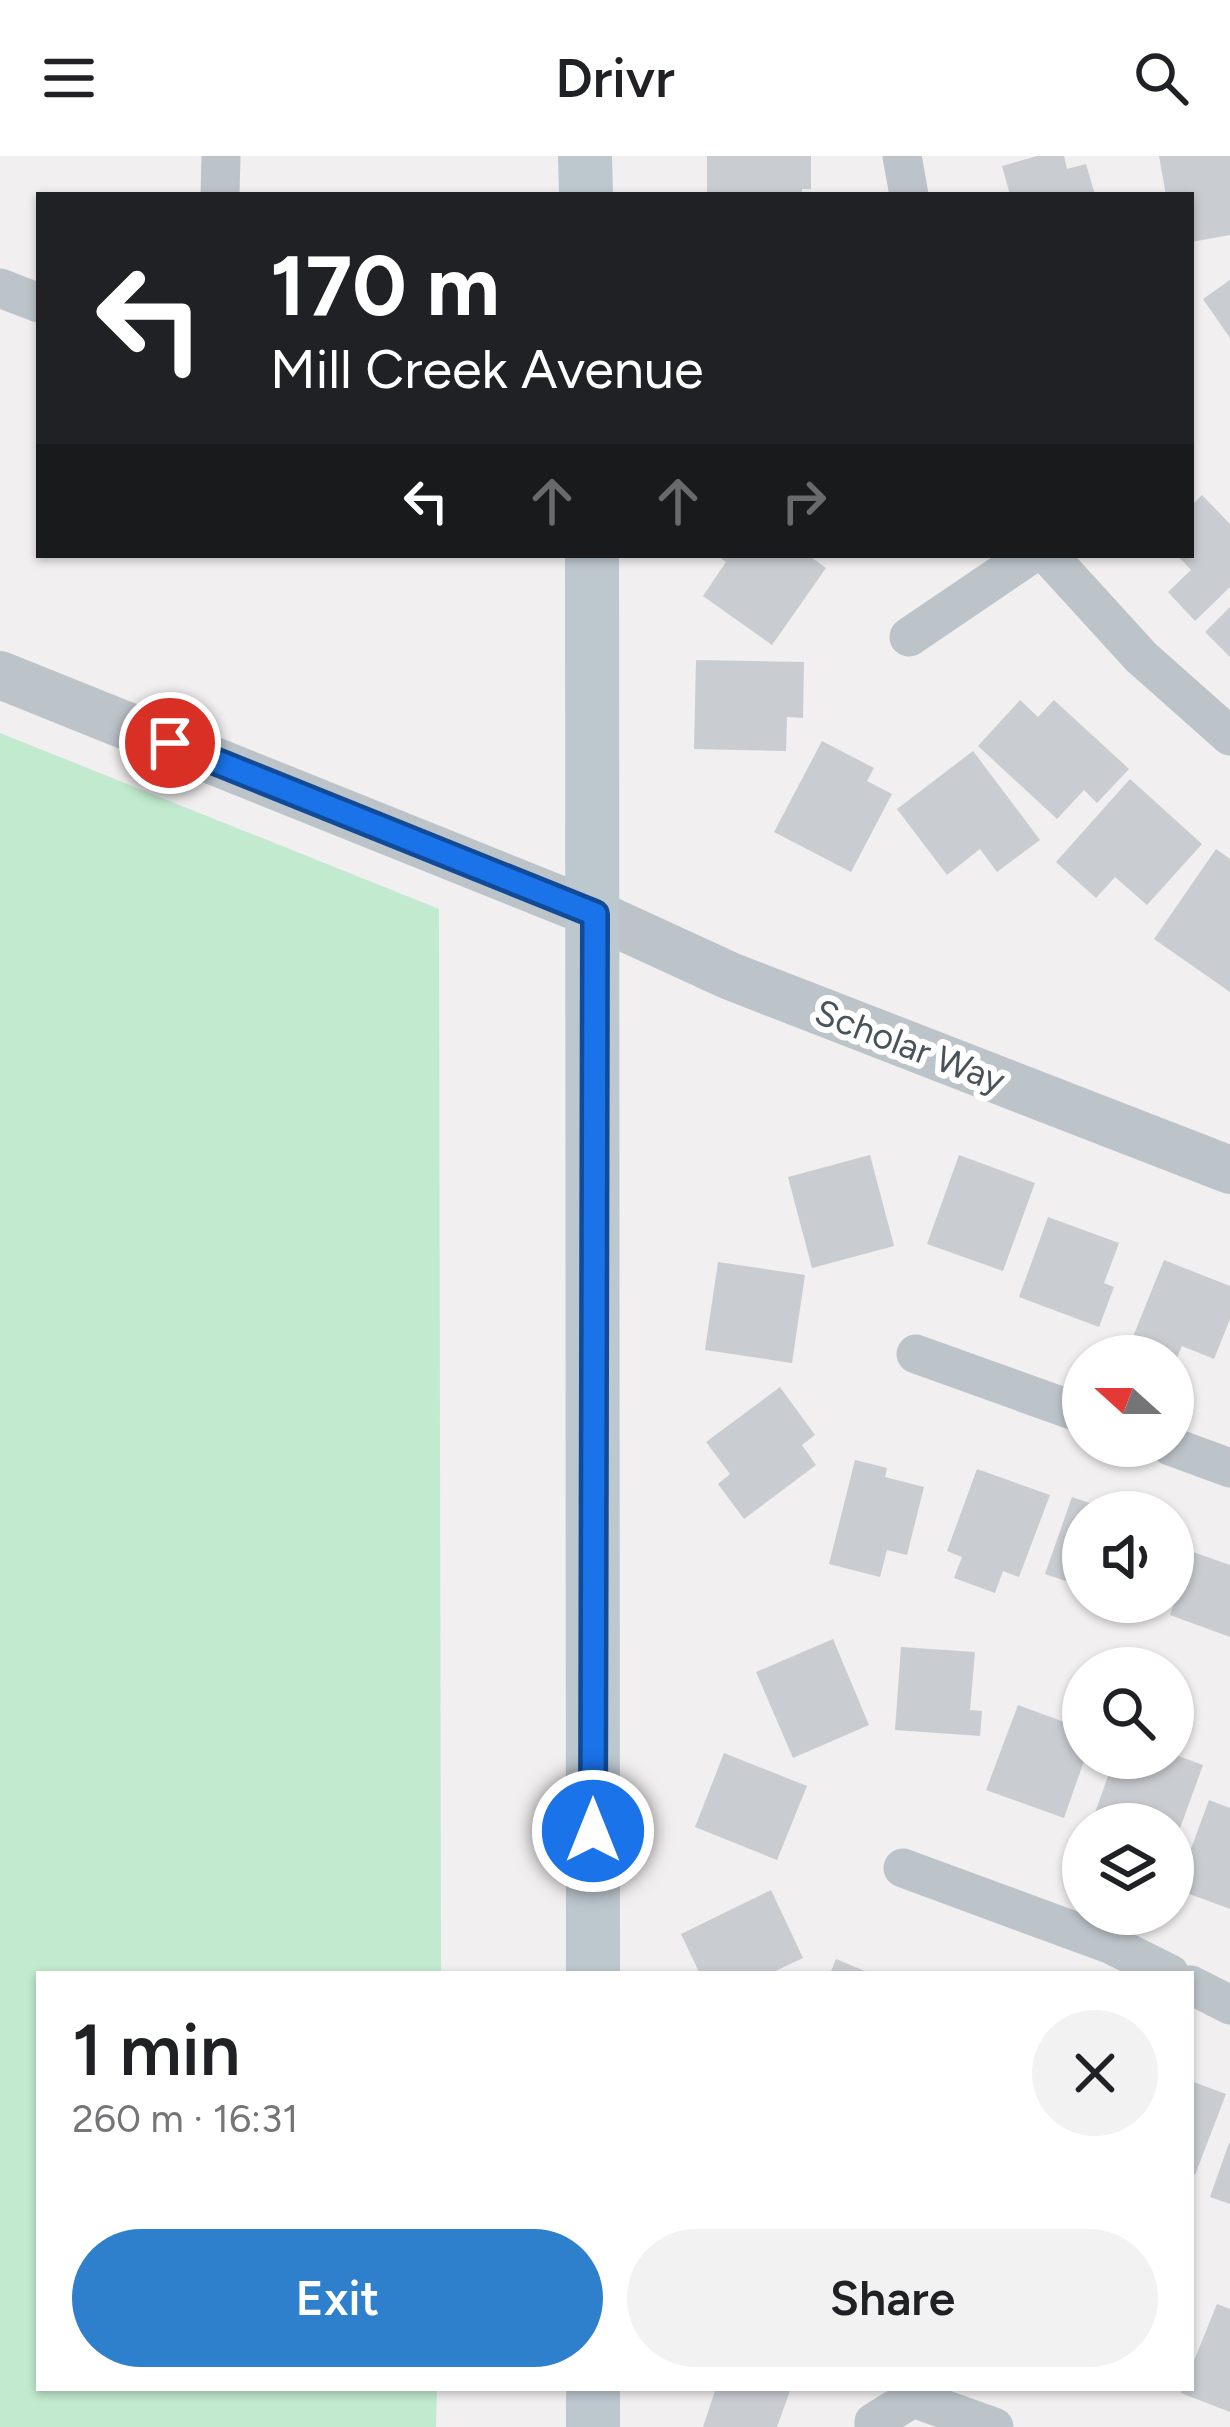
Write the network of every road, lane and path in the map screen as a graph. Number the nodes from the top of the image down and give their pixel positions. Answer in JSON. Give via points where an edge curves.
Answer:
{"nodes":[{"id":1,"x":220,"y":156,"type":"edge"},
{"id":2,"x":585,"y":156,"type":"edge"},
{"id":3,"x":902,"y":156,"type":"edge"},
{"id":4,"x":220,"y":192,"type":"edge"},
{"id":5,"x":586,"y":192,"type":"edge"},
{"id":6,"x":908,"y":192,"type":"edge"},
{"id":7,"x":0,"y":288,"type":"edge"},
{"id":8,"x":36,"y":302,"type":"edge"},
{"id":9,"x":592,"y":558,"type":"edge"},
{"id":10,"x":1026,"y":558,"type":"edge"},
{"id":11,"x":1051,"y":558,"type":"edge"},
{"id":12,"x":909,"y":637,"type":"dead end"},
{"id":13,"x":0,"y":676,"type":"edge"},
{"id":14,"x":1230,"y":736,"type":"edge"},
{"id":15,"x":595,"y":914,"type":"junction"},
{"id":16,"x":1230,"y":1170,"type":"edge"},
{"id":17,"x":916,"y":1354,"type":"dead end"},
{"id":18,"x":1062,"y":1406,"type":"edge"},
{"id":19,"x":1194,"y":1455,"type":"edge"},
{"id":20,"x":1230,"y":1468,"type":"edge"},
{"id":21,"x":903,"y":1868,"type":"dead end"},
{"id":22,"x":593,"y":1971,"type":"edge"},
{"id":23,"x":1164,"y":1971,"type":"edge"},
{"id":24,"x":1194,"y":1987,"type":"edge"},
{"id":25,"x":1230,"y":2005,"type":"edge"},
{"id":26,"x":593,"y":2391,"type":"edge"},
{"id":27,"x":874,"y":2424,"type":"edge"},
{"id":28,"x":592,"y":2427,"type":"edge"},
{"id":29,"x":994,"y":2427,"type":"edge"}],
"edges":[{"from":1,"to":4,"type":"street"},
{"from":2,"to":5,"type":"main road"},
{"from":3,"to":6,"type":"street"},
{"from":7,"to":8,"type":"street"},
{"from":9,"to":15,"type":"main road"},
{"from":10,"to":12,"type":"street"},
{"from":11,"to":14,"type":"street","via":[[1141,657]]},
{"from":13,"to":15,"type":"street","name":"Scholar Way"},
{"from":15,"to":16,"type":"street","name":"Scholar Way","via":[[730,976]]},
{"from":15,"to":22,"type":"main road"},
{"from":17,"to":18,"type":"street"},
{"from":19,"to":20,"type":"street"},
{"from":21,"to":23,"type":"street"},
{"from":24,"to":25,"type":"street"},
{"from":26,"to":28,"type":"main road"},
{"from":27,"to":29,"type":"street","via":[[913,2398]]}]}
